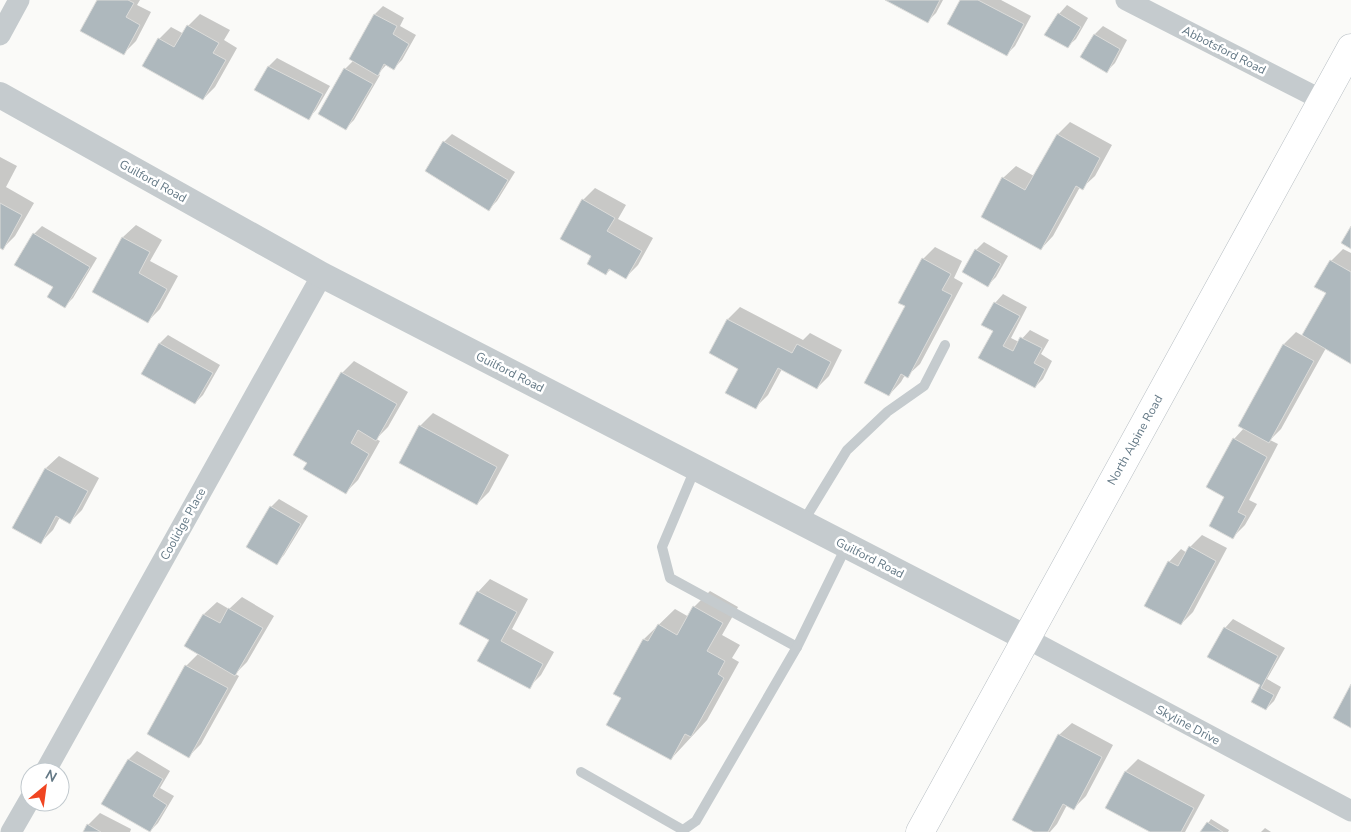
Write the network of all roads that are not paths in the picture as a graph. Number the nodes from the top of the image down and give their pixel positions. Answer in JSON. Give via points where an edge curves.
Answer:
{"nodes":[{"id":1,"x":19,"y":0,"type":"edge"},
{"id":2,"x":1126,"y":0,"type":"edge"},
{"id":3,"x":0,"y":35,"type":"edge"},
{"id":4,"x":1351,"y":48,"type":"edge"},
{"id":5,"x":0,"y":95,"type":"edge"},
{"id":6,"x":1322,"y":100,"type":"junction"},
{"id":7,"x":322,"y":275,"type":"junction"},
{"id":8,"x":945,"y":345,"type":"dead end"},
{"id":9,"x":696,"y":468,"type":"junction"},
{"id":10,"x":802,"y":523,"type":"junction"},
{"id":11,"x":846,"y":546,"type":"junction"},
{"id":12,"x":1026,"y":638,"type":"junction"},
{"id":13,"x":797,"y":647,"type":"junction"},
{"id":14,"x":51,"y":762,"type":"edge"},
{"id":15,"x":581,"y":772,"type":"dead end"},
{"id":16,"x":1351,"y":811,"type":"edge"},
{"id":17,"x":23,"y":812,"type":"edge"},
{"id":18,"x":11,"y":832,"type":"edge"},
{"id":19,"x":920,"y":832,"type":"edge"}],
"edges":[{"from":1,"to":3,"type":"street"},
{"from":2,"to":6,"type":"street","name":"Abbotsford Road"},
{"from":4,"to":6,"type":"main road","name":"North Alpine Road"},
{"from":5,"to":7,"type":"street","name":"Guilford Road"},
{"from":6,"to":12,"type":"main road","name":"North Alpine Road"},
{"from":7,"to":9,"type":"street","name":"Guilford Road"},
{"from":7,"to":14,"type":"street","name":"Coolidge Place"},
{"from":8,"to":10,"type":"lane","via":[[924,386],[887,412],[846,450]]},
{"from":9,"to":10,"type":"street","name":"Guilford Road"},
{"from":9,"to":13,"type":"lane","via":[[662,547],[670,578]]},
{"from":10,"to":11,"type":"street","name":"Guilford Road"},
{"from":11,"to":12,"type":"street","name":"Guilford Road"},
{"from":11,"to":13,"type":"lane"},
{"from":12,"to":16,"type":"street","name":"Skyline Drive"},
{"from":12,"to":19,"type":"main road","name":"North Alpine Road"},
{"from":13,"to":15,"type":"lane","via":[[696,821],[682,830]]},
{"from":17,"to":18,"type":"street"}]}
